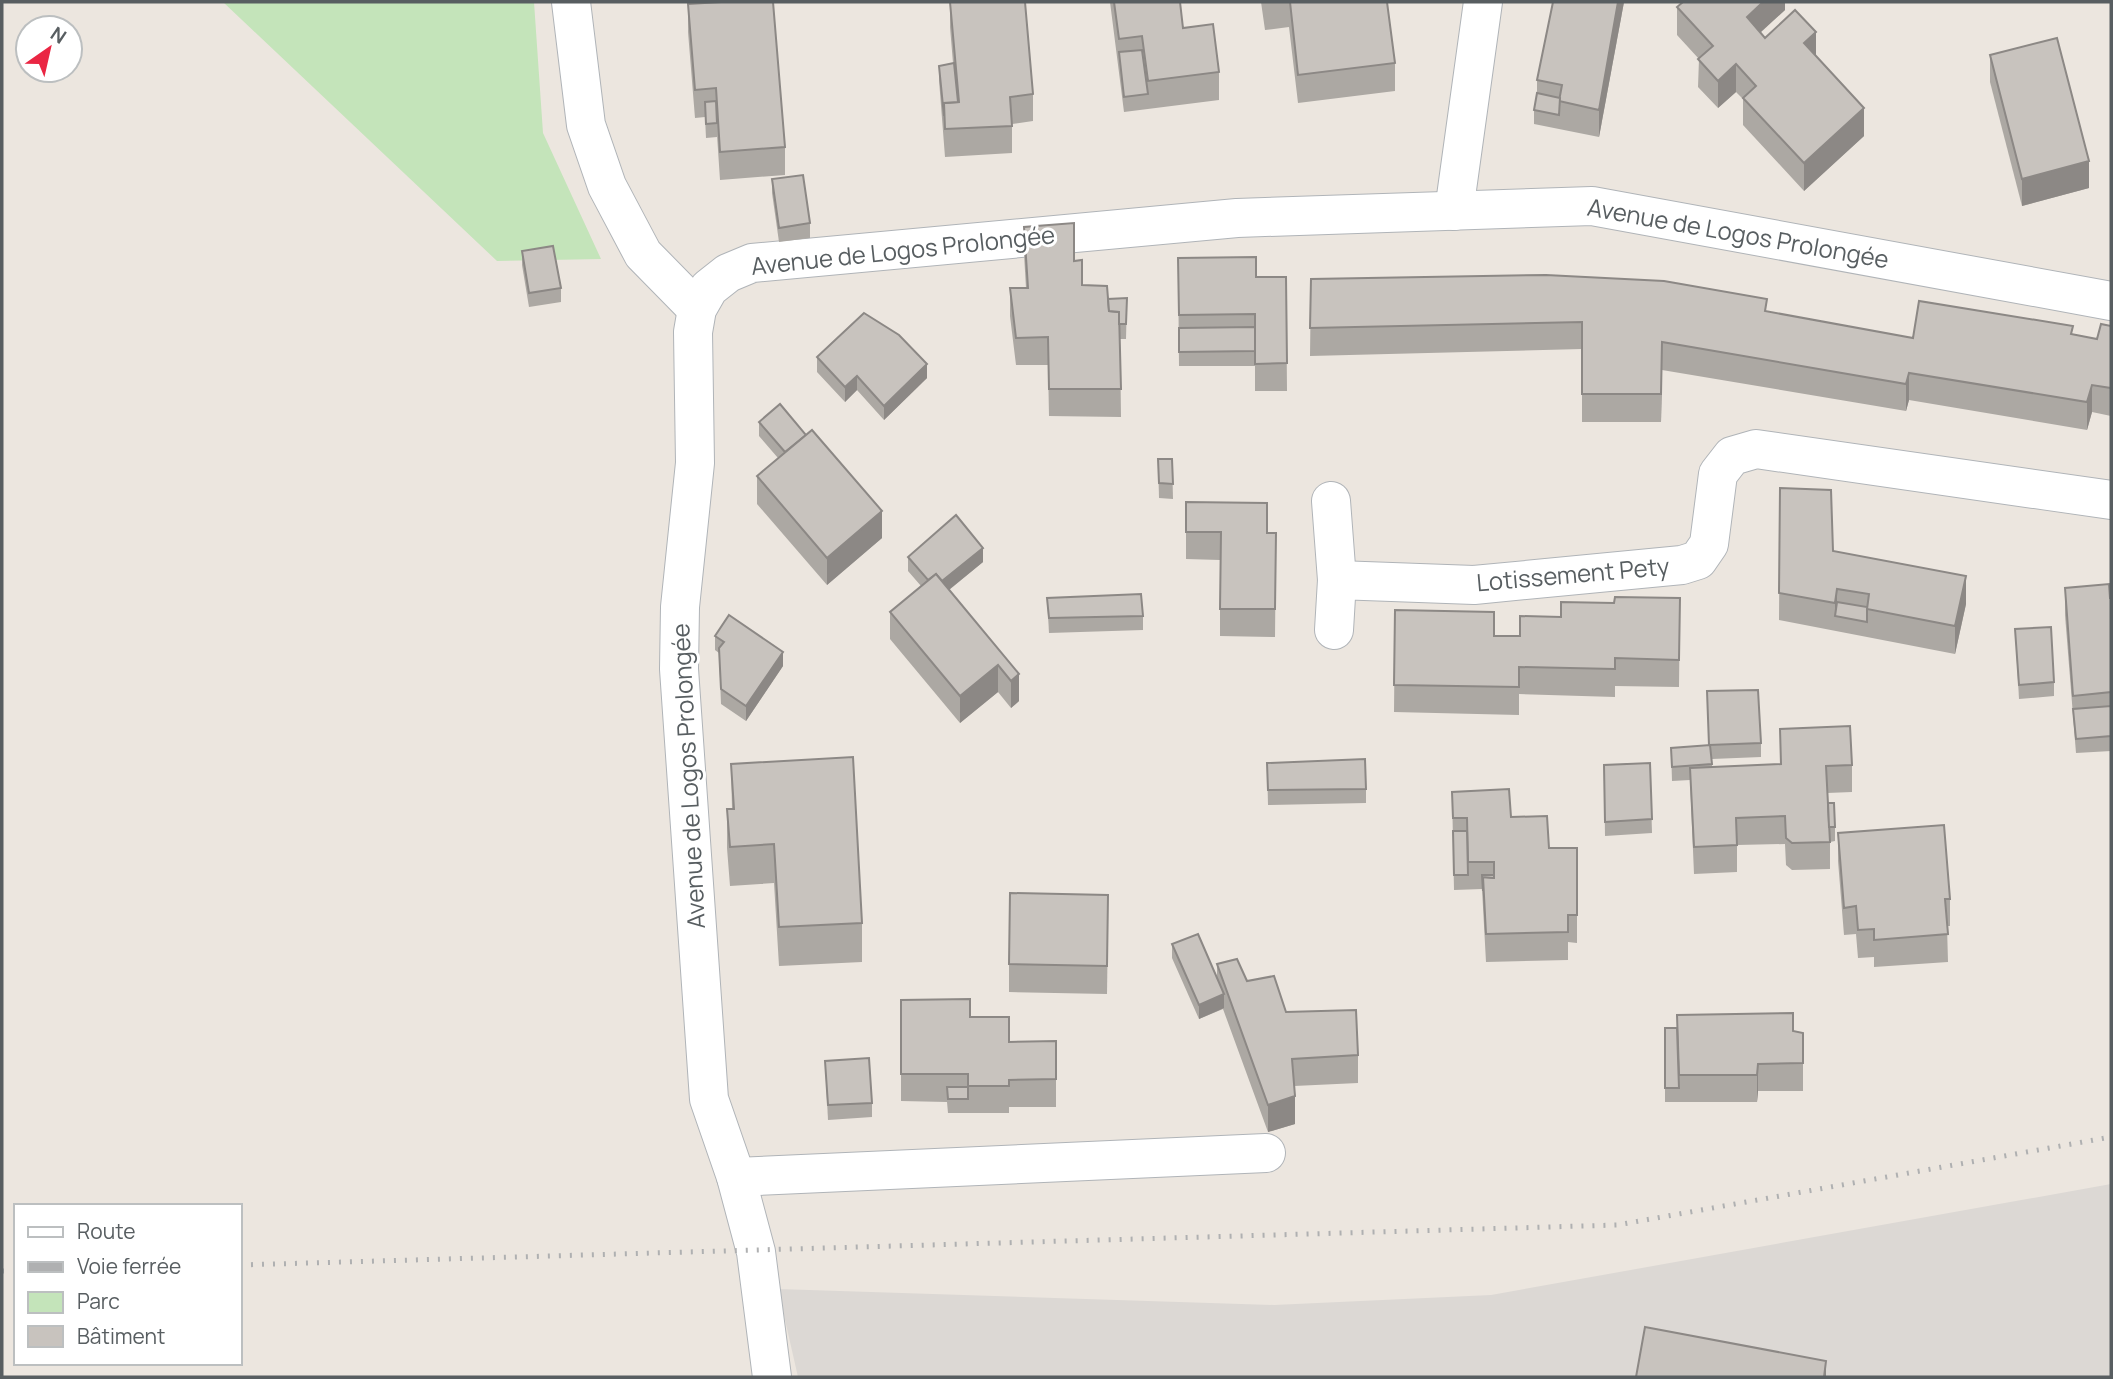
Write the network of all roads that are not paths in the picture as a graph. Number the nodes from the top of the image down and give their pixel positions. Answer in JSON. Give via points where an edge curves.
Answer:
{"nodes":[{"id":1,"x":572,"y":2,"type":"edge"},
{"id":2,"x":1483,"y":2,"type":"edge"},
{"id":3,"x":1454,"y":211,"type":"junction"},
{"id":4,"x":2111,"y":301,"type":"edge"},
{"id":5,"x":697,"y":309,"type":"junction"},
{"id":6,"x":2111,"y":499,"type":"edge"},
{"id":7,"x":1331,"y":501,"type":"dead end"},
{"id":8,"x":1337,"y":580,"type":"junction"},
{"id":9,"x":1334,"y":630,"type":"dead end"},
{"id":10,"x":1266,"y":1153,"type":"dead end"},
{"id":11,"x":736,"y":1177,"type":"junction"},
{"id":12,"x":772,"y":1377,"type":"edge"}],
"edges":[{"from":1,"to":5,"type":"street","via":[[586,125],[607,186],[643,254]]},
{"from":2,"to":3,"type":"street"},
{"from":3,"to":4,"type":"street","name":"Avenue de Logos Prolongée","via":[[1620,209]]},
{"from":3,"to":5,"type":"street","name":"Avenue de Logos Prolongée","via":[[1237,218],[752,263],[709,288]]},
{"from":5,"to":11,"type":"street","name":"Avenue de Logos Prolongée","via":[[693,332],[695,463],[680,607],[679,668],[709,1099]]},
{"from":6,"to":8,"type":"street","name":"Lotissement Pety","via":[[1756,449],[1732,456],[1718,474],[1709,544],[1698,560],[1475,585]]},
{"from":7,"to":8,"type":"street"},
{"from":8,"to":9,"type":"street"},
{"from":10,"to":11,"type":"street"},
{"from":11,"to":12,"type":"street","name":"Avenue de Logos Prolongée","via":[[756,1252]]}]}
